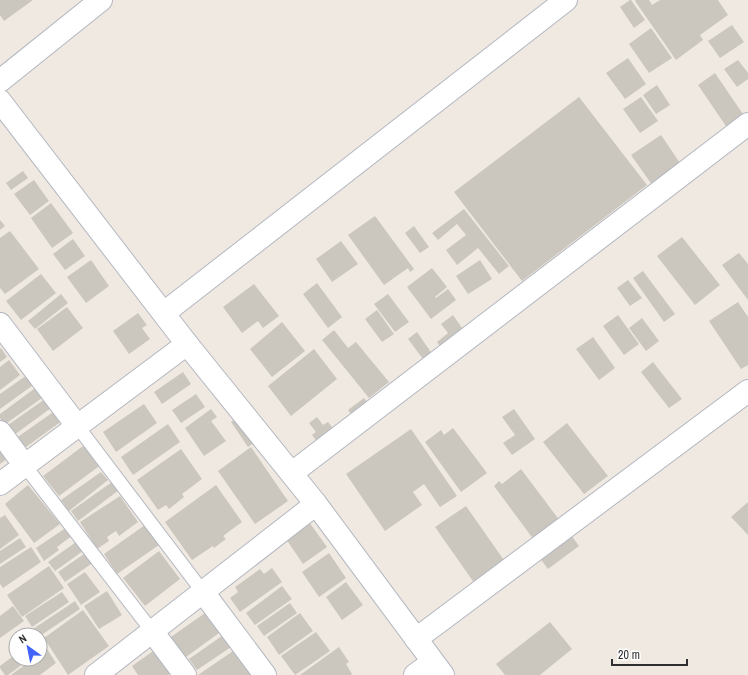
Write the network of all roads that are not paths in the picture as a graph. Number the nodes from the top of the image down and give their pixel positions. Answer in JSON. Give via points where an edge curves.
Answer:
{"nodes":[{"id":1,"x":101,"y":0,"type":"edge"},
{"id":2,"x":566,"y":0,"type":"edge"},
{"id":3,"x":0,"y":81,"type":"edge"},
{"id":4,"x":0,"y":101,"type":"edge"},
{"id":5,"x":748,"y":124,"type":"edge"},
{"id":6,"x":164,"y":313,"type":"junction"},
{"id":7,"x":0,"y":324,"type":"edge"},
{"id":8,"x":187,"y":344,"type":"junction"},
{"id":9,"x":748,"y":391,"type":"edge"},
{"id":10,"x":78,"y":427,"type":"junction"},
{"id":11,"x":0,"y":432,"type":"edge"},
{"id":12,"x":25,"y":466,"type":"junction"},
{"id":13,"x":292,"y":473,"type":"junction"},
{"id":14,"x":0,"y":484,"type":"edge"},
{"id":15,"x":316,"y":504,"type":"junction"},
{"id":16,"x":203,"y":592,"type":"junction"},
{"id":17,"x":152,"y":631,"type":"junction"},
{"id":18,"x":416,"y":639,"type":"junction"},
{"id":19,"x":438,"y":668,"type":"edge"},
{"id":20,"x":96,"y":675,"type":"edge"},
{"id":21,"x":185,"y":675,"type":"edge"},
{"id":22,"x":266,"y":675,"type":"edge"},
{"id":23,"x":415,"y":675,"type":"edge"}],
"edges":[{"from":1,"to":3,"type":"street"},
{"from":2,"to":6,"type":"street"},
{"from":4,"to":6,"type":"street"},
{"from":5,"to":13,"type":"street"},
{"from":6,"to":8,"type":"street"},
{"from":7,"to":10,"type":"street"},
{"from":8,"to":10,"type":"street"},
{"from":8,"to":13,"type":"street"},
{"from":9,"to":18,"type":"street"},
{"from":10,"to":12,"type":"street"},
{"from":10,"to":16,"type":"lane"},
{"from":11,"to":12,"type":"street"},
{"from":12,"to":14,"type":"street"},
{"from":12,"to":17,"type":"lane"},
{"from":13,"to":15,"type":"street"},
{"from":15,"to":16,"type":"street"},
{"from":15,"to":18,"type":"street"},
{"from":16,"to":17,"type":"street"},
{"from":16,"to":22,"type":"street"},
{"from":17,"to":20,"type":"street"},
{"from":17,"to":21,"type":"street"},
{"from":18,"to":19,"type":"street"},
{"from":19,"to":23,"type":"street"}]}
